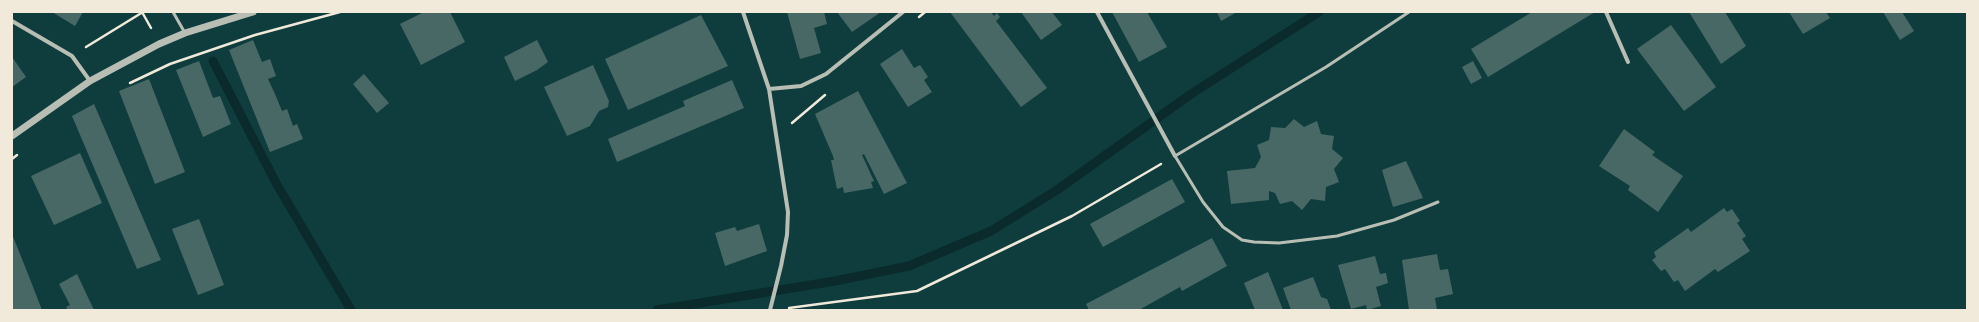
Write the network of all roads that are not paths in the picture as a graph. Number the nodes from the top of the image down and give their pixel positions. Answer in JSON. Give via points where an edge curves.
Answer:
{"nodes":[{"id":1,"x":173,"y":12,"type":"edge"},
{"id":2,"x":253,"y":12,"type":"edge"},
{"id":3,"x":743,"y":12,"type":"edge"},
{"id":4,"x":904,"y":12,"type":"edge"},
{"id":5,"x":1097,"y":12,"type":"edge"},
{"id":6,"x":1410,"y":12,"type":"edge"},
{"id":7,"x":1606,"y":12,"type":"edge"},
{"id":8,"x":12,"y":21,"type":"edge"},
{"id":9,"x":185,"y":34,"type":"junction"},
{"id":10,"x":1628,"y":62,"type":"dead end"},
{"id":11,"x":90,"y":81,"type":"junction"},
{"id":12,"x":769,"y":89,"type":"junction"},
{"id":13,"x":12,"y":136,"type":"edge"},
{"id":14,"x":1175,"y":156,"type":"junction"},
{"id":15,"x":1438,"y":202,"type":"dead end"},
{"id":16,"x":770,"y":308,"type":"edge"}],
"edges":[{"from":1,"to":9,"type":"lane"},
{"from":2,"to":9,"type":"street"},
{"from":3,"to":12,"type":"street"},
{"from":4,"to":12,"type":"street","via":[[826,74],[801,86]]},
{"from":5,"to":14,"type":"street"},
{"from":6,"to":14,"type":"lane","via":[[1326,67]]},
{"from":7,"to":10,"type":"street"},
{"from":8,"to":11,"type":"street","via":[[72,56]]},
{"from":9,"to":11,"type":"street","via":[[159,44]]},
{"from":11,"to":13,"type":"street"},
{"from":12,"to":16,"type":"street","via":[[788,212],[787,235]]},
{"from":14,"to":15,"type":"lane","via":[[1203,202],[1223,227],[1242,240],[1278,243],[1337,236],[1394,220]]}]}
